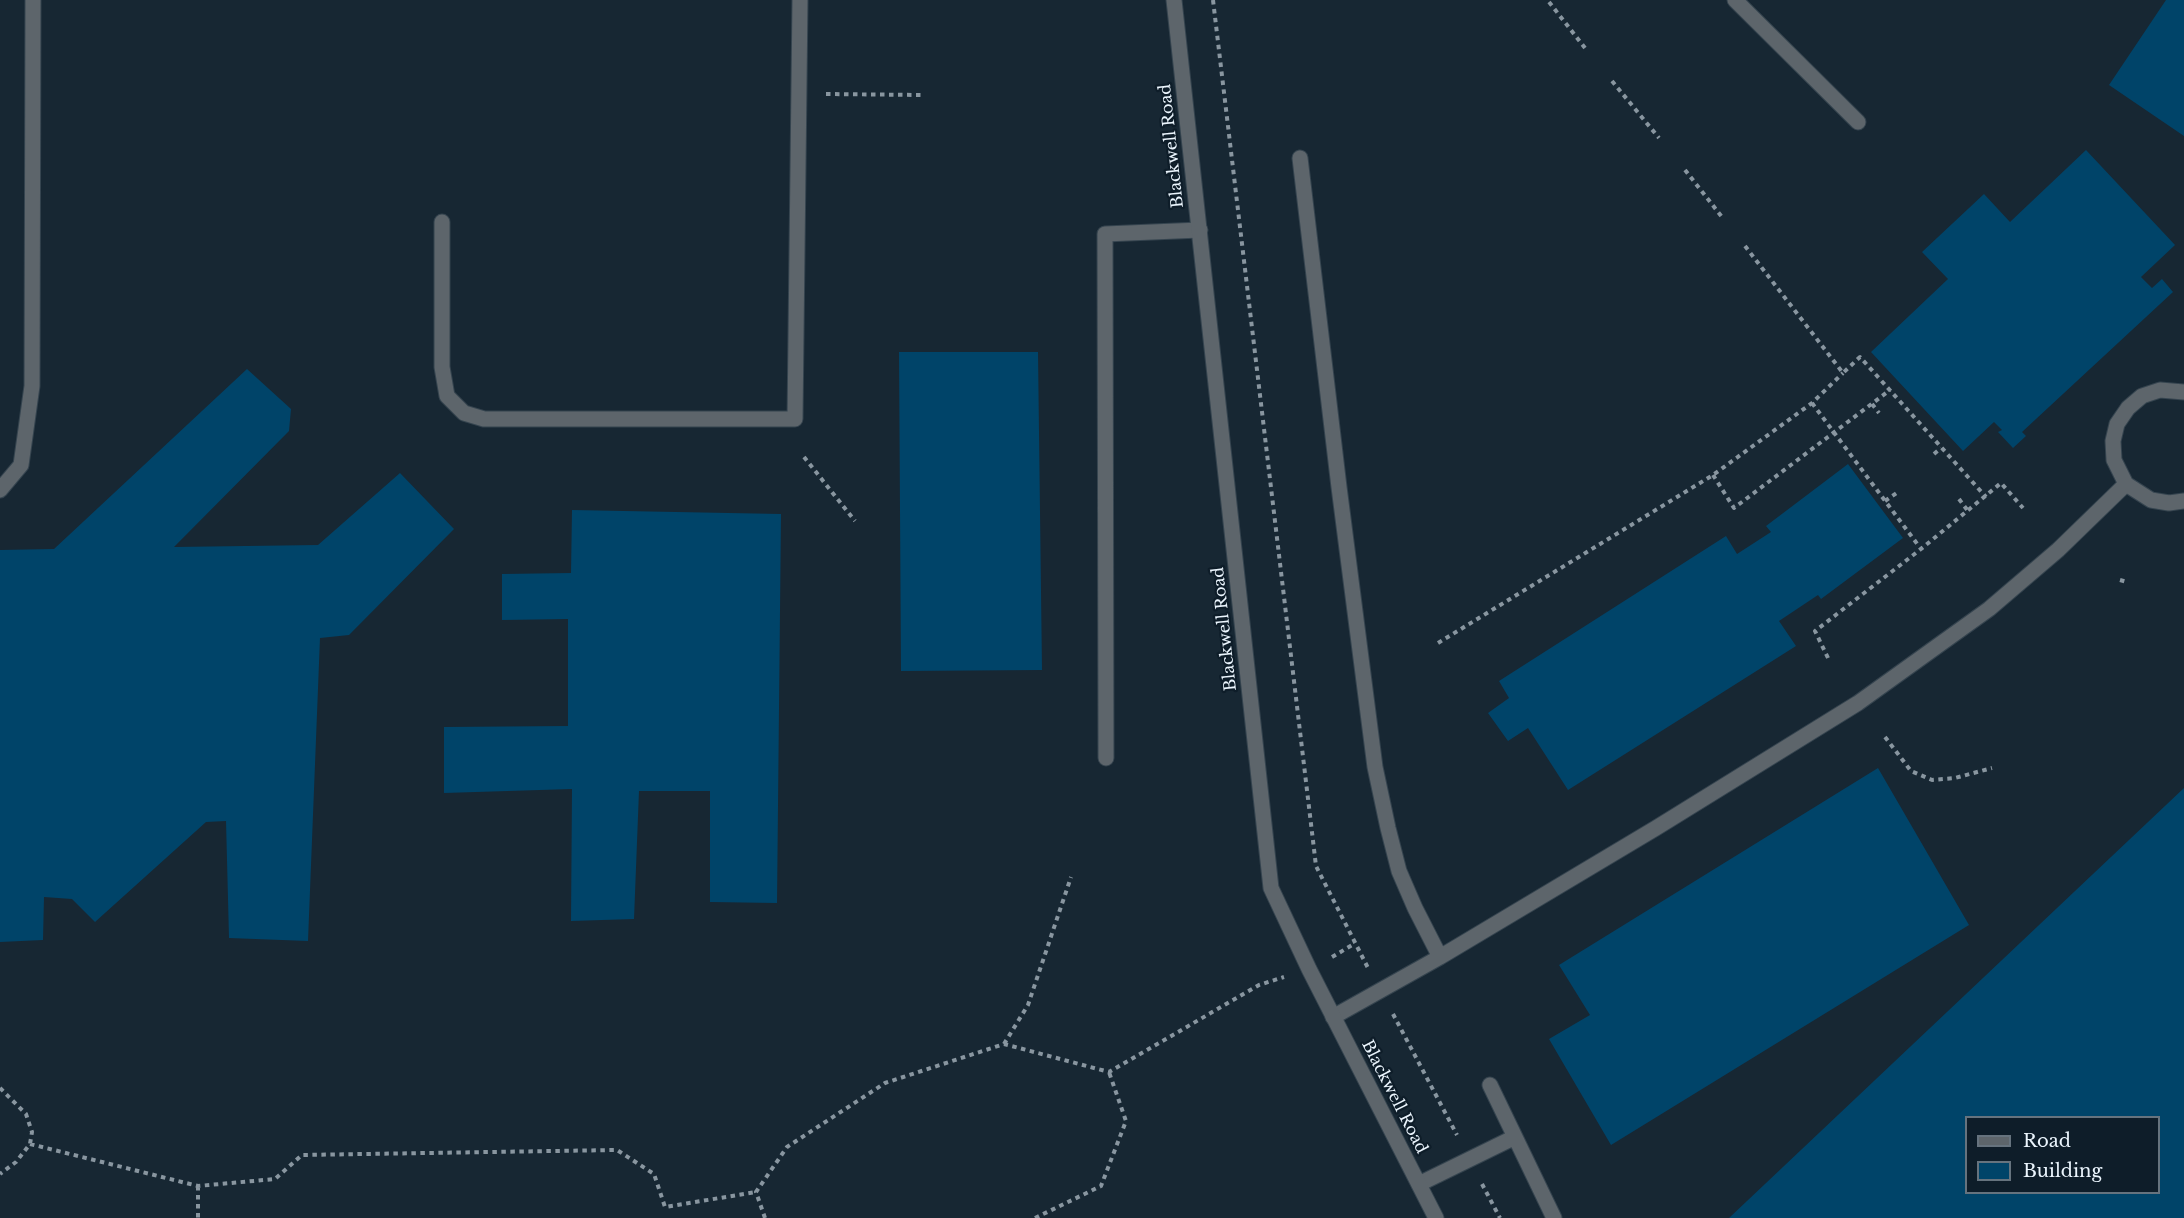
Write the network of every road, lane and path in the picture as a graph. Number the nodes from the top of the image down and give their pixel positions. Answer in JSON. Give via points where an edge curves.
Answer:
{"nodes":[{"id":1,"x":33,"y":0,"type":"edge"},
{"id":2,"x":800,"y":0,"type":"edge"},
{"id":3,"x":1174,"y":0,"type":"edge"},
{"id":4,"x":1213,"y":0,"type":"edge"},
{"id":5,"x":1735,"y":0,"type":"edge"},
{"id":6,"x":1549,"y":2,"type":"dead end"},
{"id":7,"x":1585,"y":48,"type":"dead end"},
{"id":8,"x":1612,"y":81,"type":"dead end"},
{"id":9,"x":799,"y":93,"type":"junction"},
{"id":10,"x":922,"y":95,"type":"dead end"},
{"id":11,"x":1858,"y":122,"type":"dead end"},
{"id":12,"x":1659,"y":138,"type":"dead end"},
{"id":13,"x":1300,"y":158,"type":"dead end"},
{"id":14,"x":1685,"y":170,"type":"dead end"},
{"id":15,"x":1722,"y":217,"type":"dead end"},
{"id":16,"x":442,"y":222,"type":"dead end"},
{"id":17,"x":1200,"y":230,"type":"junction"},
{"id":18,"x":1745,"y":246,"type":"dead end"},
{"id":19,"x":1843,"y":372,"type":"junction"},
{"id":20,"x":1890,"y":390,"type":"junction"},
{"id":21,"x":2184,"y":392,"type":"edge"},
{"id":22,"x":1812,"y":403,"type":"junction"},
{"id":23,"x":1872,"y":404,"type":"junction"},
{"id":24,"x":1879,"y":413,"type":"dead end"},
{"id":25,"x":1834,"y":433,"type":"junction"},
{"id":26,"x":1941,"y":448,"type":"junction"},
{"id":27,"x":1934,"y":454,"type":"dead end"},
{"id":28,"x":804,"y":457,"type":"dead end"},
{"id":29,"x":1713,"y":475,"type":"junction"},
{"id":30,"x":2126,"y":484,"type":"junction"},
{"id":31,"x":0,"y":490,"type":"edge"},
{"id":32,"x":1898,"y":492,"type":"dead end"},
{"id":33,"x":1986,"y":497,"type":"junction"},
{"id":34,"x":1959,"y":499,"type":"dead end"},
{"id":35,"x":1885,"y":501,"type":"junction"},
{"id":36,"x":2184,"y":501,"type":"edge"},
{"id":37,"x":2023,"y":508,"type":"dead end"},
{"id":38,"x":1968,"y":511,"type":"junction"},
{"id":39,"x":855,"y":521,"type":"dead end"},
{"id":40,"x":1921,"y":549,"type":"junction"},
{"id":41,"x":2120,"y":580,"type":"dead end"},
{"id":42,"x":2127,"y":582,"type":"dead end"},
{"id":43,"x":1438,"y":644,"type":"dead end"},
{"id":44,"x":1828,"y":658,"type":"dead end"},
{"id":45,"x":1885,"y":737,"type":"dead end"},
{"id":46,"x":1106,"y":758,"type":"dead end"},
{"id":47,"x":1992,"y":768,"type":"dead end"},
{"id":48,"x":1071,"y":877,"type":"dead end"},
{"id":49,"x":1354,"y":944,"type":"junction"},
{"id":50,"x":1440,"y":957,"type":"junction"},
{"id":51,"x":1309,"y":969,"type":"junction"},
{"id":52,"x":1370,"y":970,"type":"dead end"},
{"id":53,"x":1394,"y":1016,"type":"dead end"},
{"id":54,"x":1333,"y":1017,"type":"junction"},
{"id":55,"x":1004,"y":1044,"type":"junction"},
{"id":56,"x":1109,"y":1072,"type":"junction"},
{"id":57,"x":1490,"y":1084,"type":"dead end"},
{"id":58,"x":0,"y":1088,"type":"edge"},
{"id":59,"x":1457,"y":1136,"type":"dead end"},
{"id":60,"x":1515,"y":1137,"type":"junction"},
{"id":61,"x":30,"y":1144,"type":"junction"},
{"id":62,"x":0,"y":1174,"type":"edge"},
{"id":63,"x":1419,"y":1184,"type":"junction"},
{"id":64,"x":198,"y":1186,"type":"junction"},
{"id":65,"x":1484,"y":1187,"type":"dead end"},
{"id":66,"x":756,"y":1192,"type":"junction"},
{"id":67,"x":198,"y":1218,"type":"edge"},
{"id":68,"x":765,"y":1218,"type":"edge"},
{"id":69,"x":1035,"y":1218,"type":"edge"},
{"id":70,"x":1436,"y":1218,"type":"edge"},
{"id":71,"x":1500,"y":1218,"type":"edge"},
{"id":72,"x":1554,"y":1218,"type":"edge"}],
"edges":[{"from":1,"to":31,"type":"street","via":[[32,386],[21,465]]},
{"from":2,"to":9,"type":"street"},
{"from":3,"to":17,"type":"street","name":"Blackwell Road"},
{"from":4,"to":49,"type":"path","via":[[1316,866]]},
{"from":5,"to":11,"type":"street"},
{"from":6,"to":7,"type":"path"},
{"from":8,"to":12,"type":"path"},
{"from":9,"to":10,"type":"path"},
{"from":9,"to":16,"type":"street","via":[[795,419],[484,419],[464,413],[447,396],[442,367]]},
{"from":13,"to":50,"type":"street","via":[[1375,767],[1399,871]]},
{"from":14,"to":15,"type":"path"},
{"from":17,"to":46,"type":"street","via":[[1105,234]]},
{"from":17,"to":51,"type":"street","name":"Blackwell Road","via":[[1271,888]]},
{"from":18,"to":19,"type":"path"},
{"from":19,"to":20,"type":"path","via":[[1860,357]]},
{"from":19,"to":22,"type":"path"},
{"from":20,"to":23,"type":"path"},
{"from":20,"to":26,"type":"path"},
{"from":21,"to":30,"type":"street","via":[[2160,390],[2142,396],[2117,423],[2114,460]]},
{"from":22,"to":25,"type":"path"},
{"from":22,"to":29,"type":"path"},
{"from":23,"to":24,"type":"path"},
{"from":23,"to":25,"type":"path"},
{"from":25,"to":29,"type":"path","via":[[1734,508]]},
{"from":25,"to":35,"type":"path"},
{"from":26,"to":27,"type":"path"},
{"from":26,"to":33,"type":"path"},
{"from":28,"to":39,"type":"path"},
{"from":29,"to":43,"type":"path"},
{"from":30,"to":36,"type":"street","via":[[2151,500]]},
{"from":30,"to":50,"type":"street","via":[[1989,609],[1858,703]]},
{"from":32,"to":35,"type":"path"},
{"from":33,"to":37,"type":"path","via":[[2001,483]]},
{"from":33,"to":38,"type":"path"},
{"from":34,"to":38,"type":"path"},
{"from":35,"to":40,"type":"path"},
{"from":38,"to":40,"type":"path"},
{"from":40,"to":44,"type":"path","via":[[1815,631]]},
{"from":41,"to":42,"type":"path"},
{"from":45,"to":47,"type":"path","via":[[1911,771],[1932,780]]},
{"from":48,"to":55,"type":"path","via":[[1028,1005]]},
{"from":49,"to":51,"type":"path"},
{"from":49,"to":52,"type":"path"},
{"from":50,"to":54,"type":"street"},
{"from":51,"to":54,"type":"street","name":"Blackwell Road"},
{"from":51,"to":56,"type":"path","via":[[1259,985]]},
{"from":53,"to":59,"type":"path"},
{"from":54,"to":63,"type":"street","name":"Blackwell Road"},
{"from":55,"to":56,"type":"path"},
{"from":55,"to":66,"type":"path","via":[[885,1083],[787,1147]]},
{"from":56,"to":69,"type":"path","via":[[1126,1121],[1101,1186]]},
{"from":57,"to":60,"type":"street"},
{"from":58,"to":61,"type":"path","via":[[26,1114],[32,1132]]},
{"from":60,"to":63,"type":"street"},
{"from":60,"to":72,"type":"street"},
{"from":61,"to":62,"type":"path"},
{"from":61,"to":64,"type":"path"},
{"from":63,"to":70,"type":"street","name":"Blackwell Road"},
{"from":64,"to":66,"type":"path","via":[[275,1179],[302,1155],[617,1150],[654,1173],[665,1207]]},
{"from":64,"to":67,"type":"path"},
{"from":65,"to":71,"type":"path"},
{"from":66,"to":68,"type":"path"}]}
